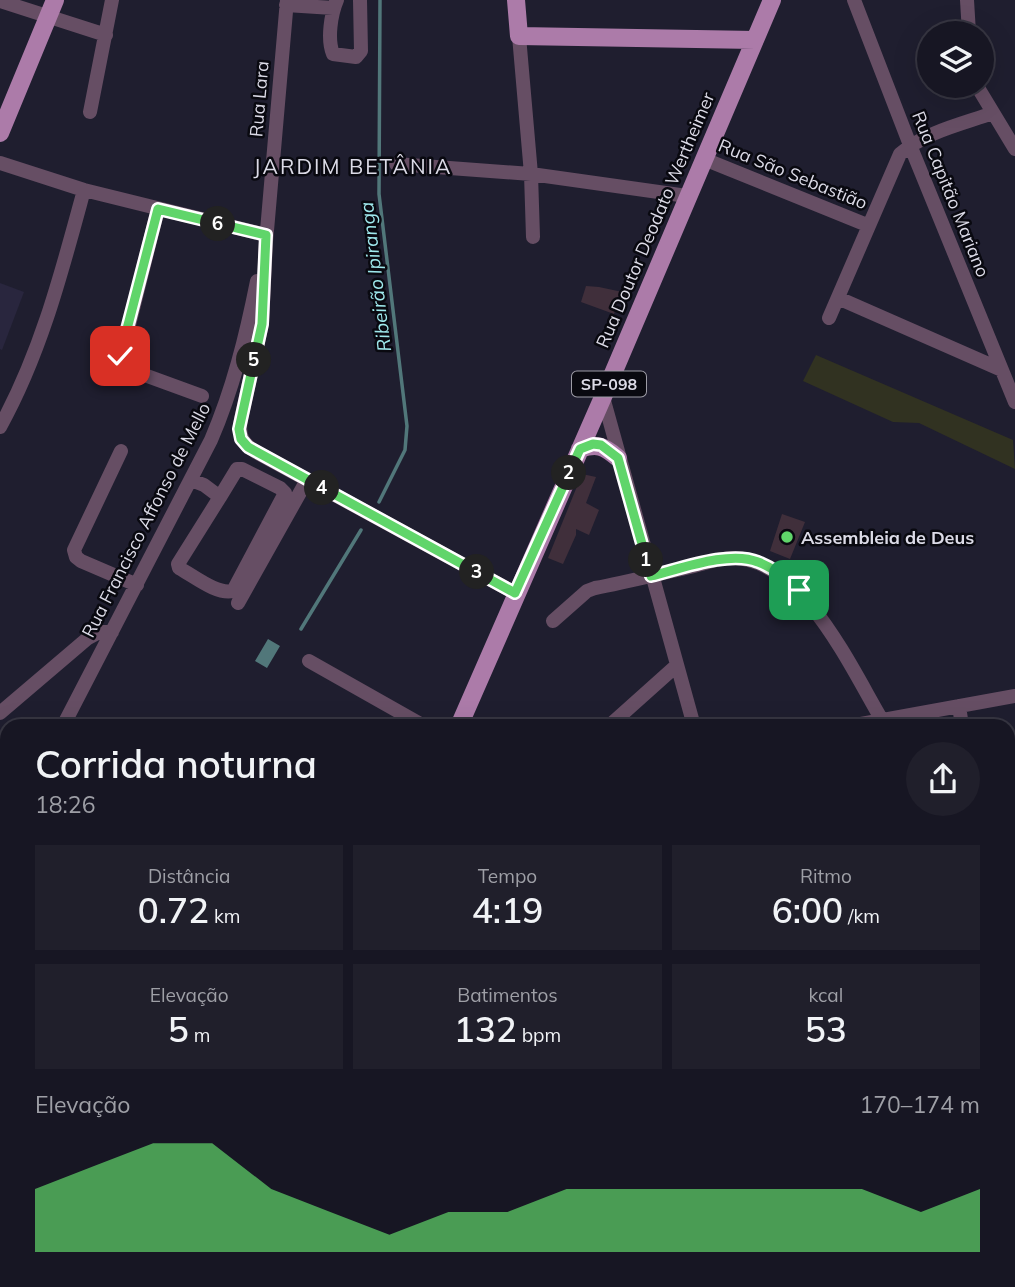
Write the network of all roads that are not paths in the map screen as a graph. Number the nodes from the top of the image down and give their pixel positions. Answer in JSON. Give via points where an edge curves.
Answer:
{"nodes":[{"id":1,"x":112,"y":0,"type":"edge"},
{"id":2,"x":360,"y":0,"type":"edge"},
{"id":3,"x":516,"y":0,"type":"edge"},
{"id":4,"x":772,"y":0,"type":"edge"},
{"id":5,"x":854,"y":0,"type":"edge"},
{"id":6,"x":967,"y":0,"type":"edge"},
{"id":7,"x":0,"y":1,"type":"edge"},
{"id":8,"x":287,"y":3,"type":"edge"},
{"id":9,"x":335,"y":4,"type":"edge"},
{"id":10,"x":51,"y":8,"type":"edge"},
{"id":11,"x":968,"y":21,"type":"edge"},
{"id":12,"x":106,"y":35,"type":"junction"},
{"id":13,"x":519,"y":36,"type":"junction"},
{"id":14,"x":755,"y":40,"type":"junction"},
{"id":15,"x":984,"y":98,"type":"edge"},
{"id":16,"x":90,"y":112,"type":"dead end"},
{"id":17,"x":993,"y":113,"type":"junction"},
{"id":18,"x":0,"y":133,"type":"edge"},
{"id":19,"x":910,"y":145,"type":"junction"},
{"id":20,"x":1015,"y":149,"type":"edge"},
{"id":21,"x":704,"y":159,"type":"junction"},
{"id":22,"x":0,"y":163,"type":"edge"},
{"id":23,"x":396,"y":164,"type":"dead end"},
{"id":24,"x":531,"y":174,"type":"junction"},
{"id":25,"x":84,"y":190,"type":"junction"},
{"id":26,"x":687,"y":196,"type":"junction"},
{"id":27,"x":158,"y":209,"type":"junction"},
{"id":28,"x":867,"y":225,"type":"junction"},
{"id":29,"x":533,"y":237,"type":"dead end"},
{"id":30,"x":266,"y":239,"type":"junction"},
{"id":31,"x":838,"y":298,"type":"junction"},
{"id":32,"x":829,"y":318,"type":"dead end"},
{"id":33,"x":1002,"y":370,"type":"junction"},
{"id":34,"x":202,"y":396,"type":"dead end"},
{"id":35,"x":603,"y":397,"type":"junction"},
{"id":36,"x":1015,"y":402,"type":"edge"},
{"id":37,"x":0,"y":427,"type":"edge"},
{"id":38,"x":580,"y":449,"type":"junction"},
{"id":39,"x":121,"y":451,"type":"dead end"},
{"id":40,"x":618,"y":458,"type":"junction"},
{"id":41,"x":191,"y":480,"type":"junction"},
{"id":42,"x":307,"y":480,"type":"junction"},
{"id":43,"x":220,"y":497,"type":"junction"},
{"id":44,"x":651,"y":576,"type":"junction"},
{"id":45,"x":137,"y":585,"type":"junction"},
{"id":46,"x":515,"y":593,"type":"junction"},
{"id":47,"x":239,"y":603,"type":"dead end"},
{"id":48,"x":553,"y":621,"type":"dead end"},
{"id":49,"x":112,"y":632,"type":"junction"},
{"id":50,"x":309,"y":661,"type":"dead end"},
{"id":51,"x":676,"y":666,"type":"junction"},
{"id":52,"x":1015,"y":696,"type":"edge"},
{"id":53,"x":959,"y":706,"type":"junction"},
{"id":54,"x":0,"y":713,"type":"edge"},
{"id":55,"x":67,"y":719,"type":"edge"},
{"id":56,"x":413,"y":719,"type":"edge"},
{"id":57,"x":462,"y":719,"type":"edge"},
{"id":58,"x":617,"y":719,"type":"edge"},
{"id":59,"x":692,"y":719,"type":"edge"},
{"id":60,"x":881,"y":719,"type":"edge"},
{"id":61,"x":888,"y":719,"type":"edge"},
{"id":62,"x":961,"y":719,"type":"edge"}],
"edges":[{"from":1,"to":12,"type":"street"},
{"from":2,"to":9,"type":"street","via":[[361,51],[356,57],[333,54],[330,47]]},
{"from":3,"to":13,"type":"main road"},
{"from":4,"to":14,"type":"main road","name":"Rua Doutor Deodato Wertheimer","number":"SP-098"},
{"from":5,"to":19,"type":"street","name":"Rua Capitão Mariano"},
{"from":6,"to":11,"type":"street"},
{"from":7,"to":10,"type":"street"},
{"from":8,"to":9,"type":"street"},
{"from":8,"to":30,"type":"street","name":"Rua Lara"},
{"from":10,"to":12,"type":"street"},
{"from":10,"to":18,"type":"main road"},
{"from":12,"to":16,"type":"street"},
{"from":13,"to":14,"type":"main road"},
{"from":13,"to":24,"type":"street"},
{"from":14,"to":21,"type":"main road","name":"Rua Doutor Deodato Wertheimer","number":"SP-098"},
{"from":15,"to":17,"type":"street"},
{"from":17,"to":19,"type":"street"},
{"from":17,"to":20,"type":"street"},
{"from":19,"to":28,"type":"street","via":[[900,153]]},
{"from":19,"to":33,"type":"street","name":"Rua Capitão Mariano"},
{"from":21,"to":26,"type":"main road","name":"Rua Doutor Deodato Wertheimer","number":"SP-098"},
{"from":21,"to":28,"type":"street","name":"Rua São Sebastião"},
{"from":22,"to":25,"type":"street"},
{"from":23,"to":24,"type":"street"},
{"from":24,"to":26,"type":"street"},
{"from":24,"to":29,"type":"street"},
{"from":25,"to":27,"type":"street"},
{"from":25,"to":37,"type":"street","via":[[49,317]]},
{"from":26,"to":35,"type":"main road","name":"Rua Doutor Deodato Wertheimer","number":"SP-098"},
{"from":27,"to":30,"type":"street"},
{"from":27,"to":34,"type":"street","via":[[120,361],[122,366]]},
{"from":28,"to":31,"type":"street"},
{"from":30,"to":41,"type":"street","name":"Rua Francisco Affonso de Mello","via":[[247,333],[226,405]]},
{"from":30,"to":42,"type":"street","via":[[262,324],[239,429],[248,447]]},
{"from":31,"to":32,"type":"street"},
{"from":31,"to":33,"type":"street"},
{"from":33,"to":36,"type":"street","name":"Rua Capitão Mariano"},
{"from":35,"to":38,"type":"main road","name":"Rua Doutor Deodato Wertheimer","number":"SP-098"},
{"from":35,"to":40,"type":"street"},
{"from":38,"to":40,"type":"main road","via":[[601,445]]},
{"from":38,"to":46,"type":"main road","name":"Rua Doutor Deodato Wertheimer","number":"SP-098"},
{"from":39,"to":45,"type":"street","via":[[74,550],[81,561]]},
{"from":40,"to":44,"type":"street"},
{"from":41,"to":43,"type":"street"},
{"from":41,"to":45,"type":"street","name":"Rua Francisco Affonso de Mello"},
{"from":42,"to":46,"type":"street"},
{"from":42,"to":47,"type":"street"},
{"from":43,"to":43,"type":"street","via":[[242,468],[285,493],[229,592],[178,564]]},
{"from":44,"to":48,"type":"street","via":[[587,591]]},
{"from":44,"to":51,"type":"street"},
{"from":44,"to":60,"type":"street","via":[[730,558],[756,560],[774,569],[804,596]]},
{"from":45,"to":49,"type":"street","name":"Rua Francisco Affonso de Mello"},
{"from":46,"to":57,"type":"main road","name":"Rua Doutor Deodato Wertheimer","number":"SP-098"},
{"from":49,"to":54,"type":"street","via":[[88,638]]},
{"from":49,"to":55,"type":"street","name":"Rua Francisco Affonso de Mello"},
{"from":50,"to":56,"type":"street"},
{"from":51,"to":58,"type":"street"},
{"from":51,"to":59,"type":"street"},
{"from":52,"to":53,"type":"street"},
{"from":53,"to":61,"type":"street"},
{"from":53,"to":62,"type":"street"}]}
